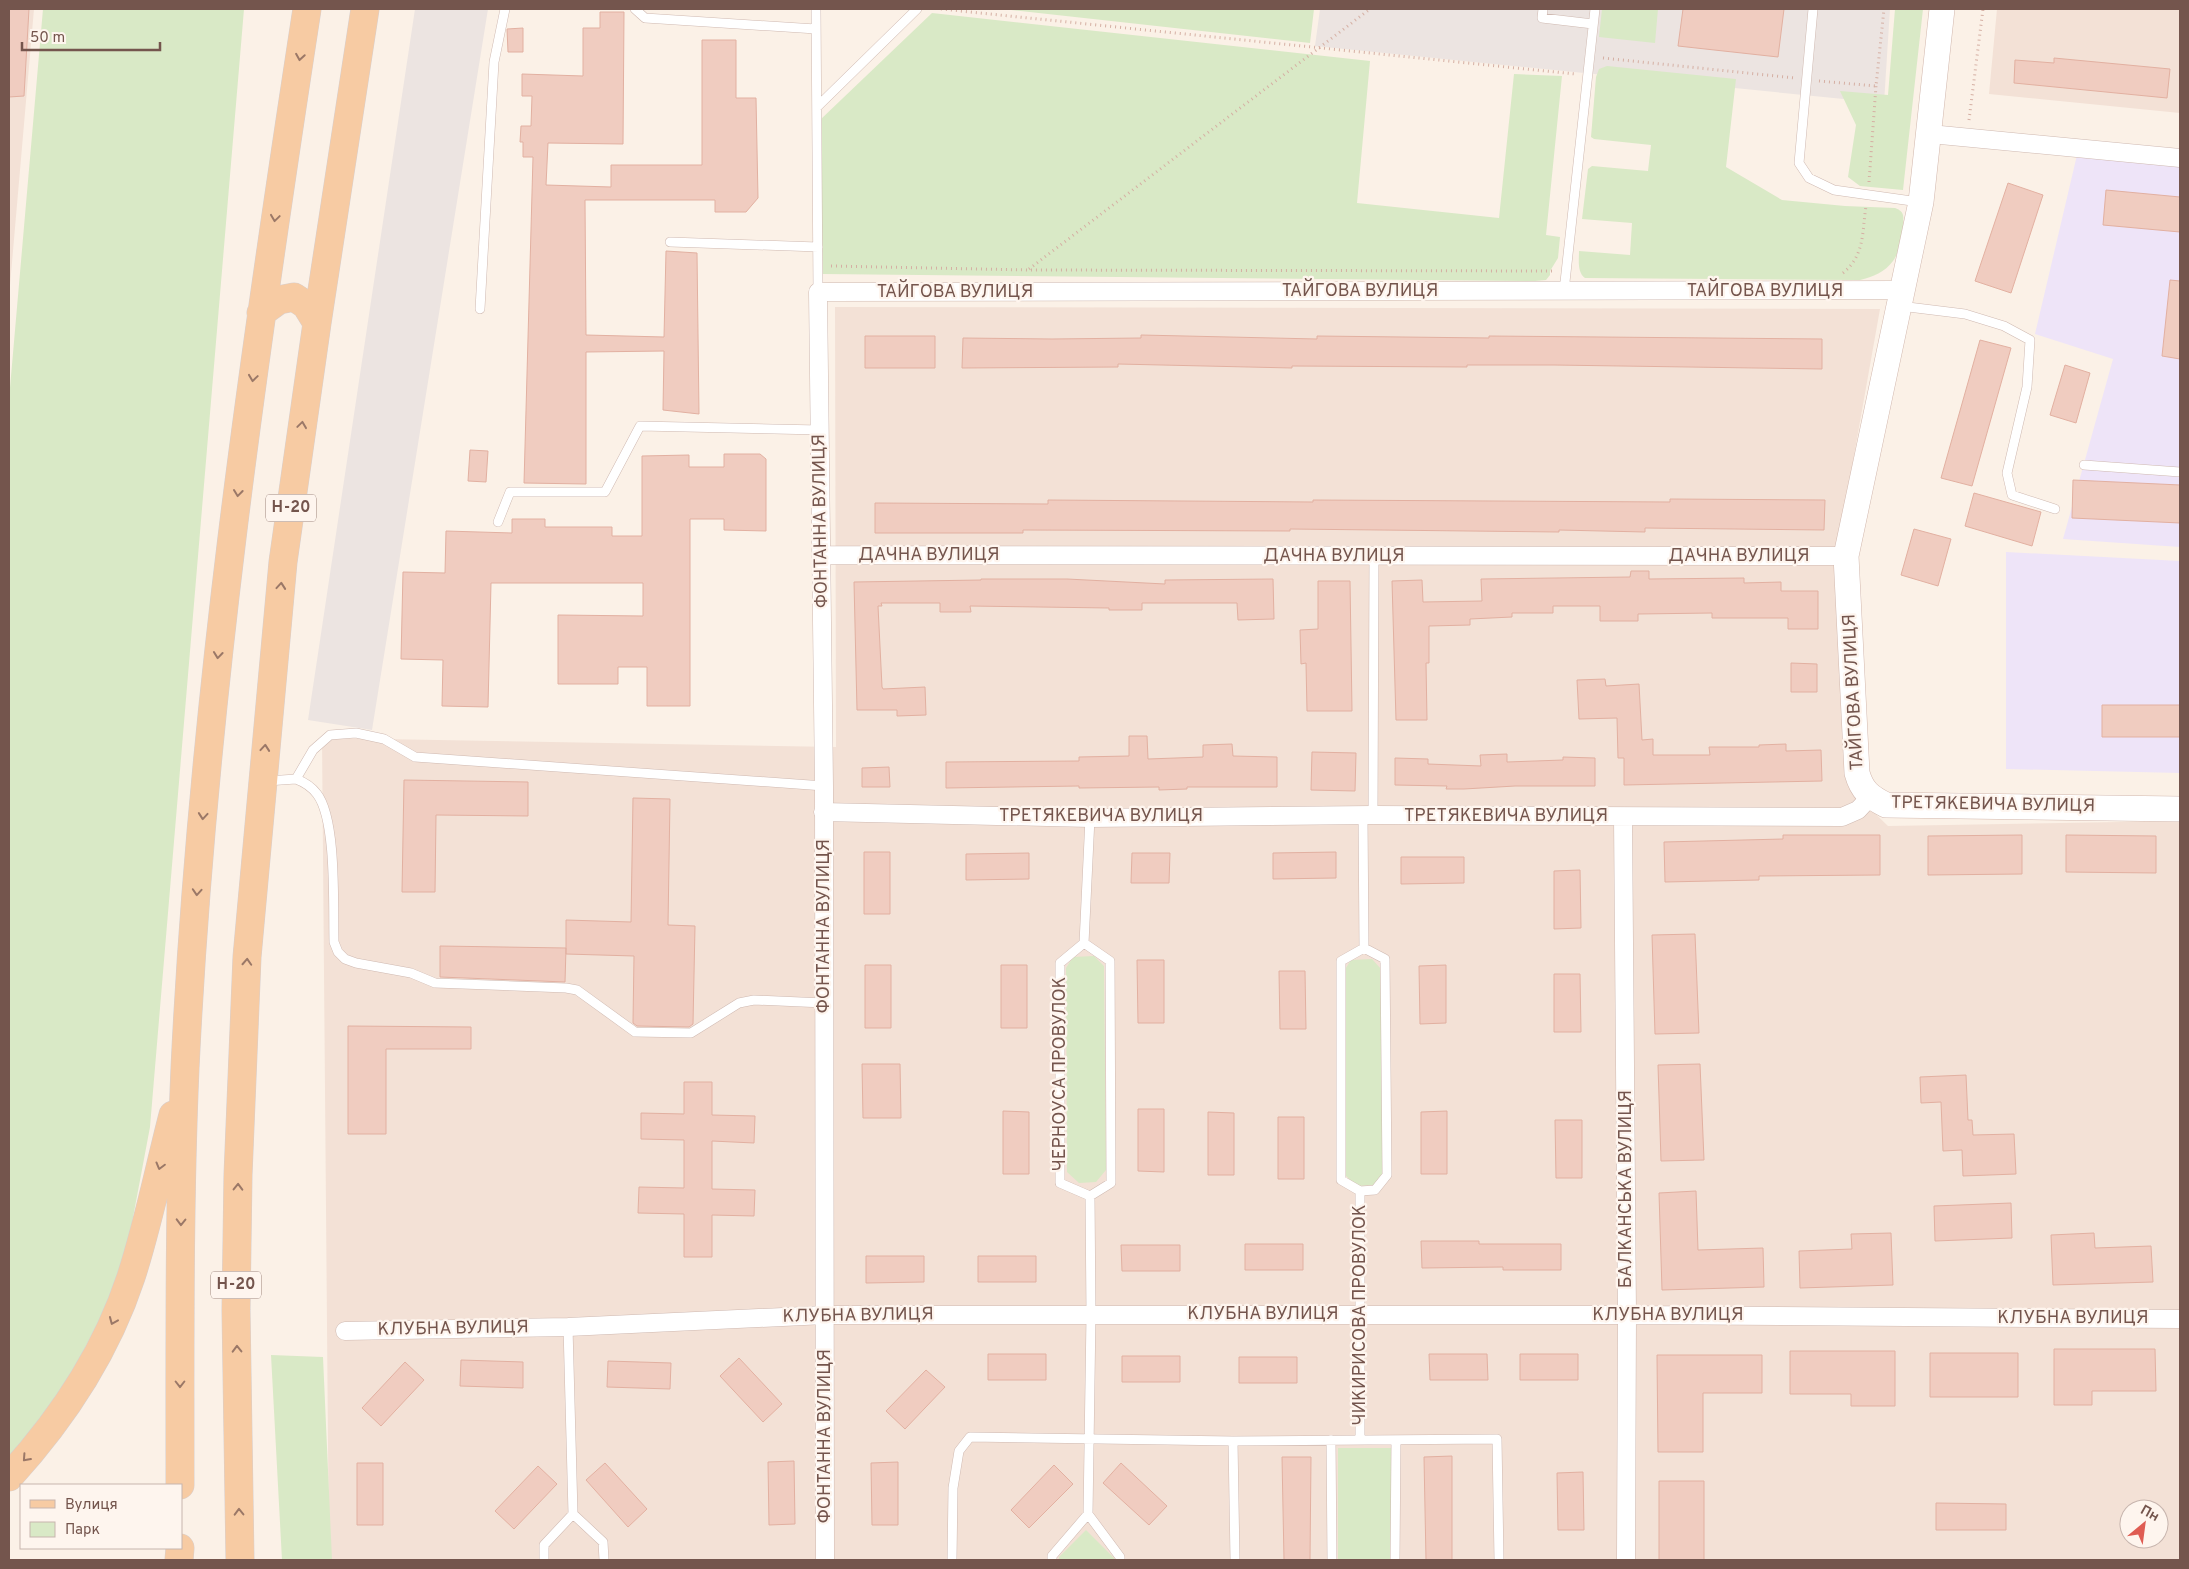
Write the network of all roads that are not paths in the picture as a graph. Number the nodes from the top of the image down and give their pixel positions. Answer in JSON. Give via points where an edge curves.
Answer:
{"nodes":[{"id":1,"x":307,"y":9,"type":"edge"},
{"id":2,"x":366,"y":9,"type":"edge"},
{"id":3,"x":505,"y":9,"type":"edge"},
{"id":4,"x":635,"y":9,"type":"edge"},
{"id":5,"x":816,"y":9,"type":"edge"},
{"id":6,"x":917,"y":9,"type":"edge"},
{"id":7,"x":1543,"y":9,"type":"edge"},
{"id":8,"x":1595,"y":9,"type":"edge"},
{"id":9,"x":1813,"y":9,"type":"edge"},
{"id":10,"x":1942,"y":9,"type":"edge"},
{"id":11,"x":1593,"y":24,"type":"junction"},
{"id":12,"x":816,"y":29,"type":"junction"},
{"id":13,"x":817,"y":106,"type":"junction"},
{"id":14,"x":1930,"y":134,"type":"junction"},
{"id":15,"x":2180,"y":158,"type":"edge"},
{"id":16,"x":1921,"y":202,"type":"junction"},
{"id":17,"x":670,"y":242,"type":"dead end"},
{"id":18,"x":818,"y":247,"type":"junction"},
{"id":19,"x":1564,"y":291,"type":"junction"},
{"id":20,"x":818,"y":292,"type":"junction"},
{"id":21,"x":1901,"y":298,"type":"junction"},
{"id":22,"x":480,"y":309,"type":"dead end"},
{"id":23,"x":261,"y":313,"type":"junction"},
{"id":24,"x":317,"y":323,"type":"junction"},
{"id":25,"x":820,"y":430,"type":"junction"},
{"id":26,"x":2084,"y":466,"type":"dead end"},
{"id":27,"x":2180,"y":472,"type":"edge"},
{"id":28,"x":2055,"y":509,"type":"dead end"},
{"id":29,"x":498,"y":522,"type":"dead end"},
{"id":30,"x":821,"y":555,"type":"junction"},
{"id":31,"x":1374,"y":556,"type":"junction"},
{"id":32,"x":1846,"y":556,"type":"junction"},
{"id":33,"x":296,"y":778,"type":"junction"},
{"id":34,"x":262,"y":782,"type":"junction"},
{"id":35,"x":824,"y":786,"type":"junction"},
{"id":36,"x":1870,"y":797,"type":"junction"},
{"id":37,"x":2180,"y":809,"type":"edge"},
{"id":38,"x":823,"y":812,"type":"junction"},
{"id":39,"x":1368,"y":816,"type":"junction"},
{"id":40,"x":1623,"y":817,"type":"junction"},
{"id":41,"x":1090,"y":818,"type":"junction"},
{"id":42,"x":1084,"y":943,"type":"junction"},
{"id":43,"x":1364,"y":948,"type":"junction"},
{"id":44,"x":824,"y":1003,"type":"junction"},
{"id":45,"x":186,"y":1068,"type":"junction"},
{"id":46,"x":1360,"y":1191,"type":"junction"},
{"id":47,"x":1090,"y":1196,"type":"junction"},
{"id":48,"x":1360,"y":1314,"type":"junction"},
{"id":49,"x":825,"y":1315,"type":"junction"},
{"id":50,"x":1091,"y":1315,"type":"junction"},
{"id":51,"x":1627,"y":1315,"type":"junction"},
{"id":52,"x":2180,"y":1319,"type":"edge"},
{"id":53,"x":568,"y":1327,"type":"junction"},
{"id":54,"x":346,"y":1332,"type":"dead end"},
{"id":55,"x":1089,"y":1439,"type":"junction"},
{"id":56,"x":1331,"y":1440,"type":"junction"},
{"id":57,"x":1360,"y":1440,"type":"junction"},
{"id":58,"x":1396,"y":1440,"type":"junction"},
{"id":59,"x":1233,"y":1441,"type":"junction"},
{"id":60,"x":9,"y":1477,"type":"edge"},
{"id":61,"x":180,"y":1484,"type":"edge"},
{"id":62,"x":573,"y":1514,"type":"junction"},
{"id":63,"x":1088,"y":1514,"type":"junction"},
{"id":64,"x":240,"y":1560,"type":"edge"},
{"id":65,"x":544,"y":1560,"type":"edge"},
{"id":66,"x":604,"y":1560,"type":"edge"},
{"id":67,"x":825,"y":1560,"type":"edge"},
{"id":68,"x":952,"y":1560,"type":"edge"},
{"id":69,"x":1052,"y":1560,"type":"edge"},
{"id":70,"x":1120,"y":1560,"type":"edge"},
{"id":71,"x":1235,"y":1560,"type":"edge"},
{"id":72,"x":1332,"y":1560,"type":"edge"},
{"id":73,"x":1396,"y":1560,"type":"edge"},
{"id":74,"x":1499,"y":1560,"type":"edge"},
{"id":75,"x":1626,"y":1560,"type":"edge"}],
"edges":[{"from":1,"to":23,"type":"main road","one_way":true},
{"from":2,"to":24,"type":"main road","number":"Н-20"},
{"from":3,"to":22,"type":"lane","via":[[494,62]]},
{"from":4,"to":12,"type":"lane","via":[[645,18]]},
{"from":5,"to":12,"type":"lane"},
{"from":6,"to":13,"type":"lane"},
{"from":7,"to":11,"type":"lane","via":[[1542,18]]},
{"from":8,"to":11,"type":"lane"},
{"from":9,"to":16,"type":"lane","via":[[1799,164],[1810,178],[1841,192]]},
{"from":10,"to":14,"type":"street","name":"ТАЙГОВА ВУЛИЦЯ"},
{"from":11,"to":19,"type":"lane"},
{"from":12,"to":13,"type":"lane"},
{"from":13,"to":18,"type":"lane"},
{"from":14,"to":15,"type":"street"},
{"from":14,"to":16,"type":"street","name":"ТАЙГОВА ВУЛИЦЯ"},
{"from":16,"to":21,"type":"street","name":"ТАЙГОВА ВУЛИЦЯ"},
{"from":17,"to":18,"type":"lane"},
{"from":18,"to":20,"type":"lane"},
{"from":19,"to":20,"type":"street","name":"ТАЙГОВА ВУЛИЦЯ"},
{"from":19,"to":21,"type":"street","name":"ТАЙГОВА ВУЛИЦЯ"},
{"from":20,"to":25,"type":"street","name":"ФОНТАННА ВУЛИЦЯ"},
{"from":21,"to":28,"type":"lane","via":[[2004,326],[2030,340],[2027,387],[2007,473],[2012,495]]},
{"from":21,"to":32,"type":"street","name":"ТАЙГОВА ВУЛИЦЯ"},
{"from":23,"to":24,"type":"main road","via":[[279,300],[294,297],[306,305]]},
{"from":23,"to":45,"type":"main road","one_way":true,"via":[[218,655],[200,844]]},
{"from":34,"to":24,"type":"main road","number":"Н-20","one_way":true,"via":[[283,562]]},
{"from":25,"to":29,"type":"lane","via":[[640,426],[606,492],[510,492]]},
{"from":25,"to":30,"type":"street","name":"ФОНТАННА ВУЛИЦЯ"},
{"from":26,"to":27,"type":"lane"},
{"from":30,"to":31,"type":"street","name":"ДАЧНА ВУЛИЦЯ"},
{"from":30,"to":35,"type":"street","name":"ФОНТАННА ВУЛИЦЯ"},
{"from":31,"to":32,"type":"street","name":"ДАЧНА ВУЛИЦЯ"},
{"from":31,"to":39,"type":"lane"},
{"from":32,"to":36,"type":"street","name":"ТАЙГОВА ВУЛИЦЯ","via":[[1857,773]]},
{"from":33,"to":34,"type":"lane"},
{"from":33,"to":35,"type":"lane","via":[[313,750],[330,735],[356,733],[384,740],[415,757]]},
{"from":33,"to":44,"type":"lane","via":[[318,794],[326,810],[334,942],[338,952],[356,964],[411,973],[435,983],[577,990],[635,1032],[691,1033],[739,1004],[754,1000]]},
{"from":64,"to":34,"type":"main road","number":"Н-20","one_way":true,"via":[[236,1310],[239,1165],[247,957]]},
{"from":35,"to":38,"type":"street","name":"ФОНТАННА ВУЛИЦЯ"},
{"from":36,"to":37,"type":"street","name":"ТРЕТЯКЕВИЧА ВУЛИЦЯ","via":[[1886,805],[1899,806]]},
{"from":36,"to":40,"type":"street","name":"ТРЕТЯКЕВИЧА ВУЛИЦЯ","via":[[1858,810],[1842,816]]},
{"from":38,"to":41,"type":"street","name":"ТРЕТЯКЕВИЧА ВУЛИЦЯ"},
{"from":38,"to":44,"type":"street","name":"ФОНТАННА ВУЛИЦЯ"},
{"from":39,"to":40,"type":"street","name":"ТРЕТЯКЕВИЧА ВУЛИЦЯ"},
{"from":39,"to":41,"type":"street","name":"ТРЕТЯКЕВИЧА ВУЛИЦЯ"},
{"from":39,"to":43,"type":"lane"},
{"from":40,"to":51,"type":"street","name":"БАЛКАНСЬКА ВУЛИЦЯ"},
{"from":41,"to":42,"type":"lane"},
{"from":42,"to":47,"type":"lane","via":[[1110,961],[1111,1183]]},
{"from":42,"to":47,"type":"lane","name":"ЧЕРНОУСА ПРОВУЛОК","via":[[1060,963],[1060,1182]]},
{"from":43,"to":46,"type":"lane","name":"ЧИКИРИСОВА ПРОВУЛОК","via":[[1341,961],[1341,1180]]},
{"from":43,"to":46,"type":"lane","name":"ЧИКИРИСОВА ПРОВУЛОК","via":[[1385,959],[1387,1175],[1375,1190]]},
{"from":44,"to":49,"type":"street","name":"ФОНТАННА ВУЛИЦЯ"},
{"from":45,"to":60,"type":"main road","one_way":true,"via":[[130,1278],[114,1321],[69,1402],[35,1449]]},
{"from":45,"to":61,"type":"main road","one_way":true,"via":[[181,1221]]},
{"from":46,"to":48,"type":"lane","name":"ЧИКИРИСОВА ПРОВУЛОК"},
{"from":47,"to":50,"type":"lane"},
{"from":48,"to":50,"type":"street","name":"КЛУБНА ВУЛИЦЯ"},
{"from":48,"to":51,"type":"street","name":"КЛУБНА ВУЛИЦЯ"},
{"from":48,"to":57,"type":"lane","name":"ЧИКИРИСОВА ПРОВУЛОК"},
{"from":49,"to":50,"type":"street","name":"КЛУБНА ВУЛИЦЯ"},
{"from":49,"to":53,"type":"street","name":"КЛУБНА ВУЛИЦЯ"},
{"from":49,"to":67,"type":"street","name":"ФОНТАННА ВУЛИЦЯ"},
{"from":50,"to":55,"type":"lane"},
{"from":51,"to":52,"type":"street","name":"КЛУБНА ВУЛИЦЯ"},
{"from":51,"to":75,"type":"street","name":"БАЛКАНСЬКА ВУЛИЦЯ"},
{"from":53,"to":54,"type":"street","name":"КЛУБНА ВУЛИЦЯ"},
{"from":53,"to":62,"type":"lane"},
{"from":55,"to":59,"type":"lane"},
{"from":55,"to":63,"type":"lane"},
{"from":55,"to":68,"type":"lane","via":[[970,1437],[959,1451],[952,1488]]},
{"from":56,"to":57,"type":"lane"},
{"from":56,"to":59,"type":"lane"},
{"from":56,"to":72,"type":"lane"},
{"from":57,"to":58,"type":"lane"},
{"from":58,"to":73,"type":"lane"},
{"from":58,"to":74,"type":"lane","via":[[1498,1439]]},
{"from":59,"to":71,"type":"lane"},
{"from":62,"to":65,"type":"lane","via":[[544,1545]]},
{"from":62,"to":66,"type":"lane","via":[[603,1542]]},
{"from":63,"to":69,"type":"lane"},
{"from":63,"to":70,"type":"lane"}]}
